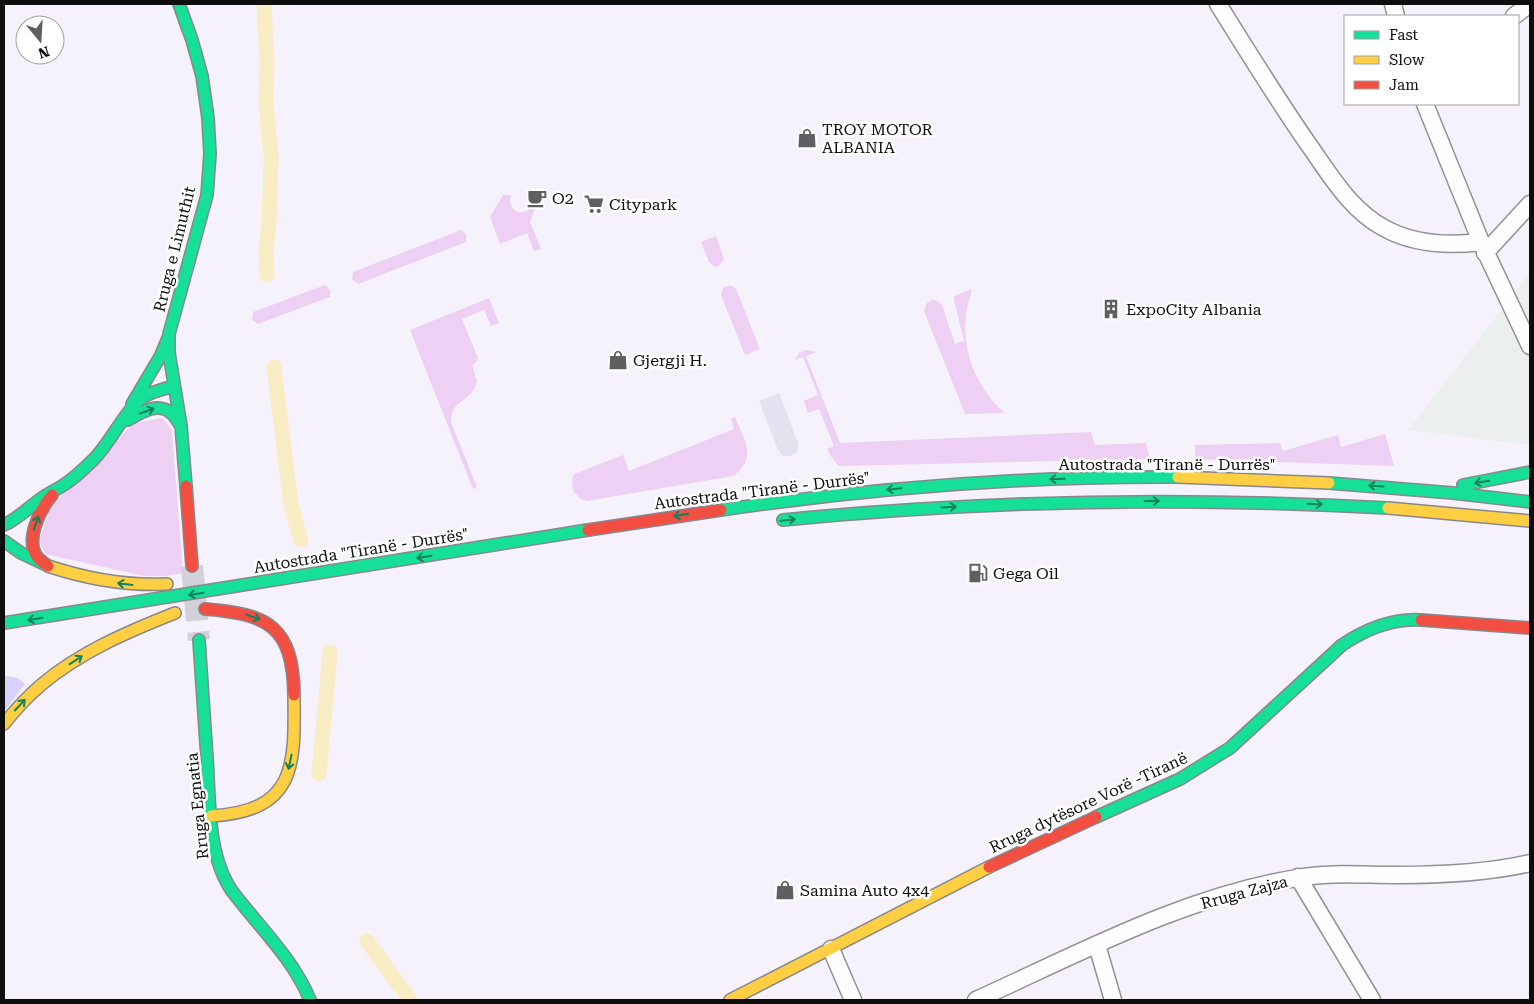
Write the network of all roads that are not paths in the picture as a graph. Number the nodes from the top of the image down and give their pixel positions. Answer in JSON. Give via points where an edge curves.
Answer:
{"nodes":[{"id":1,"x":179,"y":4,"type":"edge"},
{"id":2,"x":1218,"y":4,"type":"edge"},
{"id":3,"x":1530,"y":4,"type":"edge"},
{"id":4,"x":1515,"y":15,"type":"edge"},
{"id":5,"x":1425,"y":105,"type":"edge"},
{"id":6,"x":1530,"y":204,"type":"edge"},
{"id":7,"x":1483,"y":248,"type":"junction"},
{"id":8,"x":170,"y":334,"type":"junction"},
{"id":9,"x":1530,"y":346,"type":"edge"},
{"id":10,"x":174,"y":386,"type":"junction"},
{"id":11,"x":129,"y":408,"type":"junction"},
{"id":12,"x":181,"y":426,"type":"junction"},
{"id":13,"x":113,"y":435,"type":"junction"},
{"id":14,"x":1530,"y":472,"type":"edge"},
{"id":15,"x":64,"y":484,"type":"junction"},
{"id":16,"x":1425,"y":490,"type":"junction"},
{"id":17,"x":1530,"y":502,"type":"edge"},
{"id":18,"x":775,"y":521,"type":"dead end"},
{"id":19,"x":1530,"y":521,"type":"edge"},
{"id":20,"x":4,"y":525,"type":"edge"},
{"id":21,"x":4,"y":541,"type":"edge"},
{"id":22,"x":48,"y":566,"type":"junction"},
{"id":23,"x":192,"y":566,"type":"tunnel mouth"},
{"id":24,"x":296,"y":578,"type":"junction"},
{"id":25,"x":244,"y":603,"type":"dead end"},
{"id":26,"x":205,"y":609,"type":"junction"},
{"id":27,"x":183,"y":612,"type":"junction"},
{"id":28,"x":127,"y":622,"type":"dead end"},
{"id":29,"x":4,"y":624,"type":"edge"},
{"id":30,"x":1530,"y":628,"type":"edge"},
{"id":31,"x":199,"y":640,"type":"tunnel mouth"},
{"id":32,"x":4,"y":724,"type":"edge"},
{"id":33,"x":211,"y":816,"type":"junction"},
{"id":34,"x":1530,"y":863,"type":"edge"},
{"id":35,"x":1298,"y":877,"type":"junction"},
{"id":36,"x":1097,"y":945,"type":"junction"},
{"id":37,"x":831,"y":949,"type":"junction"},
{"id":38,"x":310,"y":1000,"type":"edge"},
{"id":39,"x":730,"y":1000,"type":"edge"},
{"id":40,"x":853,"y":1000,"type":"edge"},
{"id":41,"x":976,"y":1000,"type":"edge"},
{"id":42,"x":1113,"y":1000,"type":"edge"},
{"id":43,"x":1372,"y":1000,"type":"edge"}],
"edges":[{"from":1,"to":8,"type":"main road","name":"Rruga e Limuthit","via":[[202,76],[210,154],[207,195]]},
{"from":2,"to":7,"type":"street","via":[[1292,121],[1350,202],[1368,218],[1408,238]]},
{"from":3,"to":4,"type":"street"},
{"from":5,"to":7,"type":"street"},
{"from":6,"to":7,"type":"street"},
{"from":7,"to":9,"type":"street"},
{"from":8,"to":10,"type":"main road","name":"Rruga e Limuthit"},
{"from":8,"to":11,"type":"main road"},
{"from":10,"to":11,"type":"main road","via":[[147,394]]},
{"from":10,"to":12,"type":"main road"},
{"from":11,"to":13,"type":"main road"},
{"from":13,"to":12,"type":"main road","one_way":true,"via":[[127,420],[151,409],[169,411]]},
{"from":12,"to":23,"type":"main road"},
{"from":13,"to":15,"type":"main road","via":[[100,453]]},
{"from":14,"to":16,"type":"main road","one_way":true},
{"from":15,"to":20,"type":"main road"},
{"from":22,"to":15,"type":"main road","one_way":true,"via":[[37,557],[33,533],[48,499]]},
{"from":16,"to":17,"type":"main road","name":"Autostrada \"Tiranë - Durrës\""},
{"from":16,"to":24,"type":"main road","name":"Autostrada \"Tiranë - Durrës\"","one_way":true,"via":[[1329,483],[1166,478],[1084,478],[906,488],[722,509]]},
{"from":18,"to":19,"type":"main road","name":"Autostrada \"Tiranë - Durrës\"","one_way":true,"via":[[945,507],[1103,501],[1316,504]]},
{"from":21,"to":22,"type":"main road"},
{"from":24,"to":22,"type":"main road","one_way":true,"via":[[128,584]]},
{"from":24,"to":29,"type":"main road","name":"Autostrada \"Tiranë - Durrës\"","one_way":true},
{"from":25,"to":26,"type":"main road"},
{"from":26,"to":27,"type":"main road"},
{"from":26,"to":33,"type":"main road","one_way":true,"via":[[233,611],[258,618],[270,626],[280,635],[287,649],[294,681],[291,761],[282,785],[257,808],[228,816]]},
{"from":27,"to":28,"type":"main road"},
{"from":32,"to":27,"type":"main road","one_way":true,"via":[[20,704],[63,668],[123,634]]},
{"from":30,"to":37,"type":"main road","name":"Rruga dytësore Vorë -Tiranë","via":[[1410,619],[1365,631],[1342,644],[1230,748],[1188,775],[1046,839]]},
{"from":31,"to":33,"type":"main road","name":"Rruga Egnatia"},
{"from":33,"to":38,"type":"main road","name":"Rruga Egnatia","via":[[215,851],[224,879],[247,912],[288,959],[306,987]]},
{"from":34,"to":35,"type":"street","name":"Rruga Zajza","via":[[1438,874]]},
{"from":35,"to":36,"type":"street","name":"Rruga Zajza","via":[[1207,900]]},
{"from":35,"to":43,"type":"street"},
{"from":36,"to":41,"type":"street","name":"Rruga Zajza"},
{"from":36,"to":42,"type":"street"},
{"from":37,"to":39,"type":"main road","name":"Rruga dytësore Vorë -Tiranë"},
{"from":37,"to":40,"type":"street"}]}
